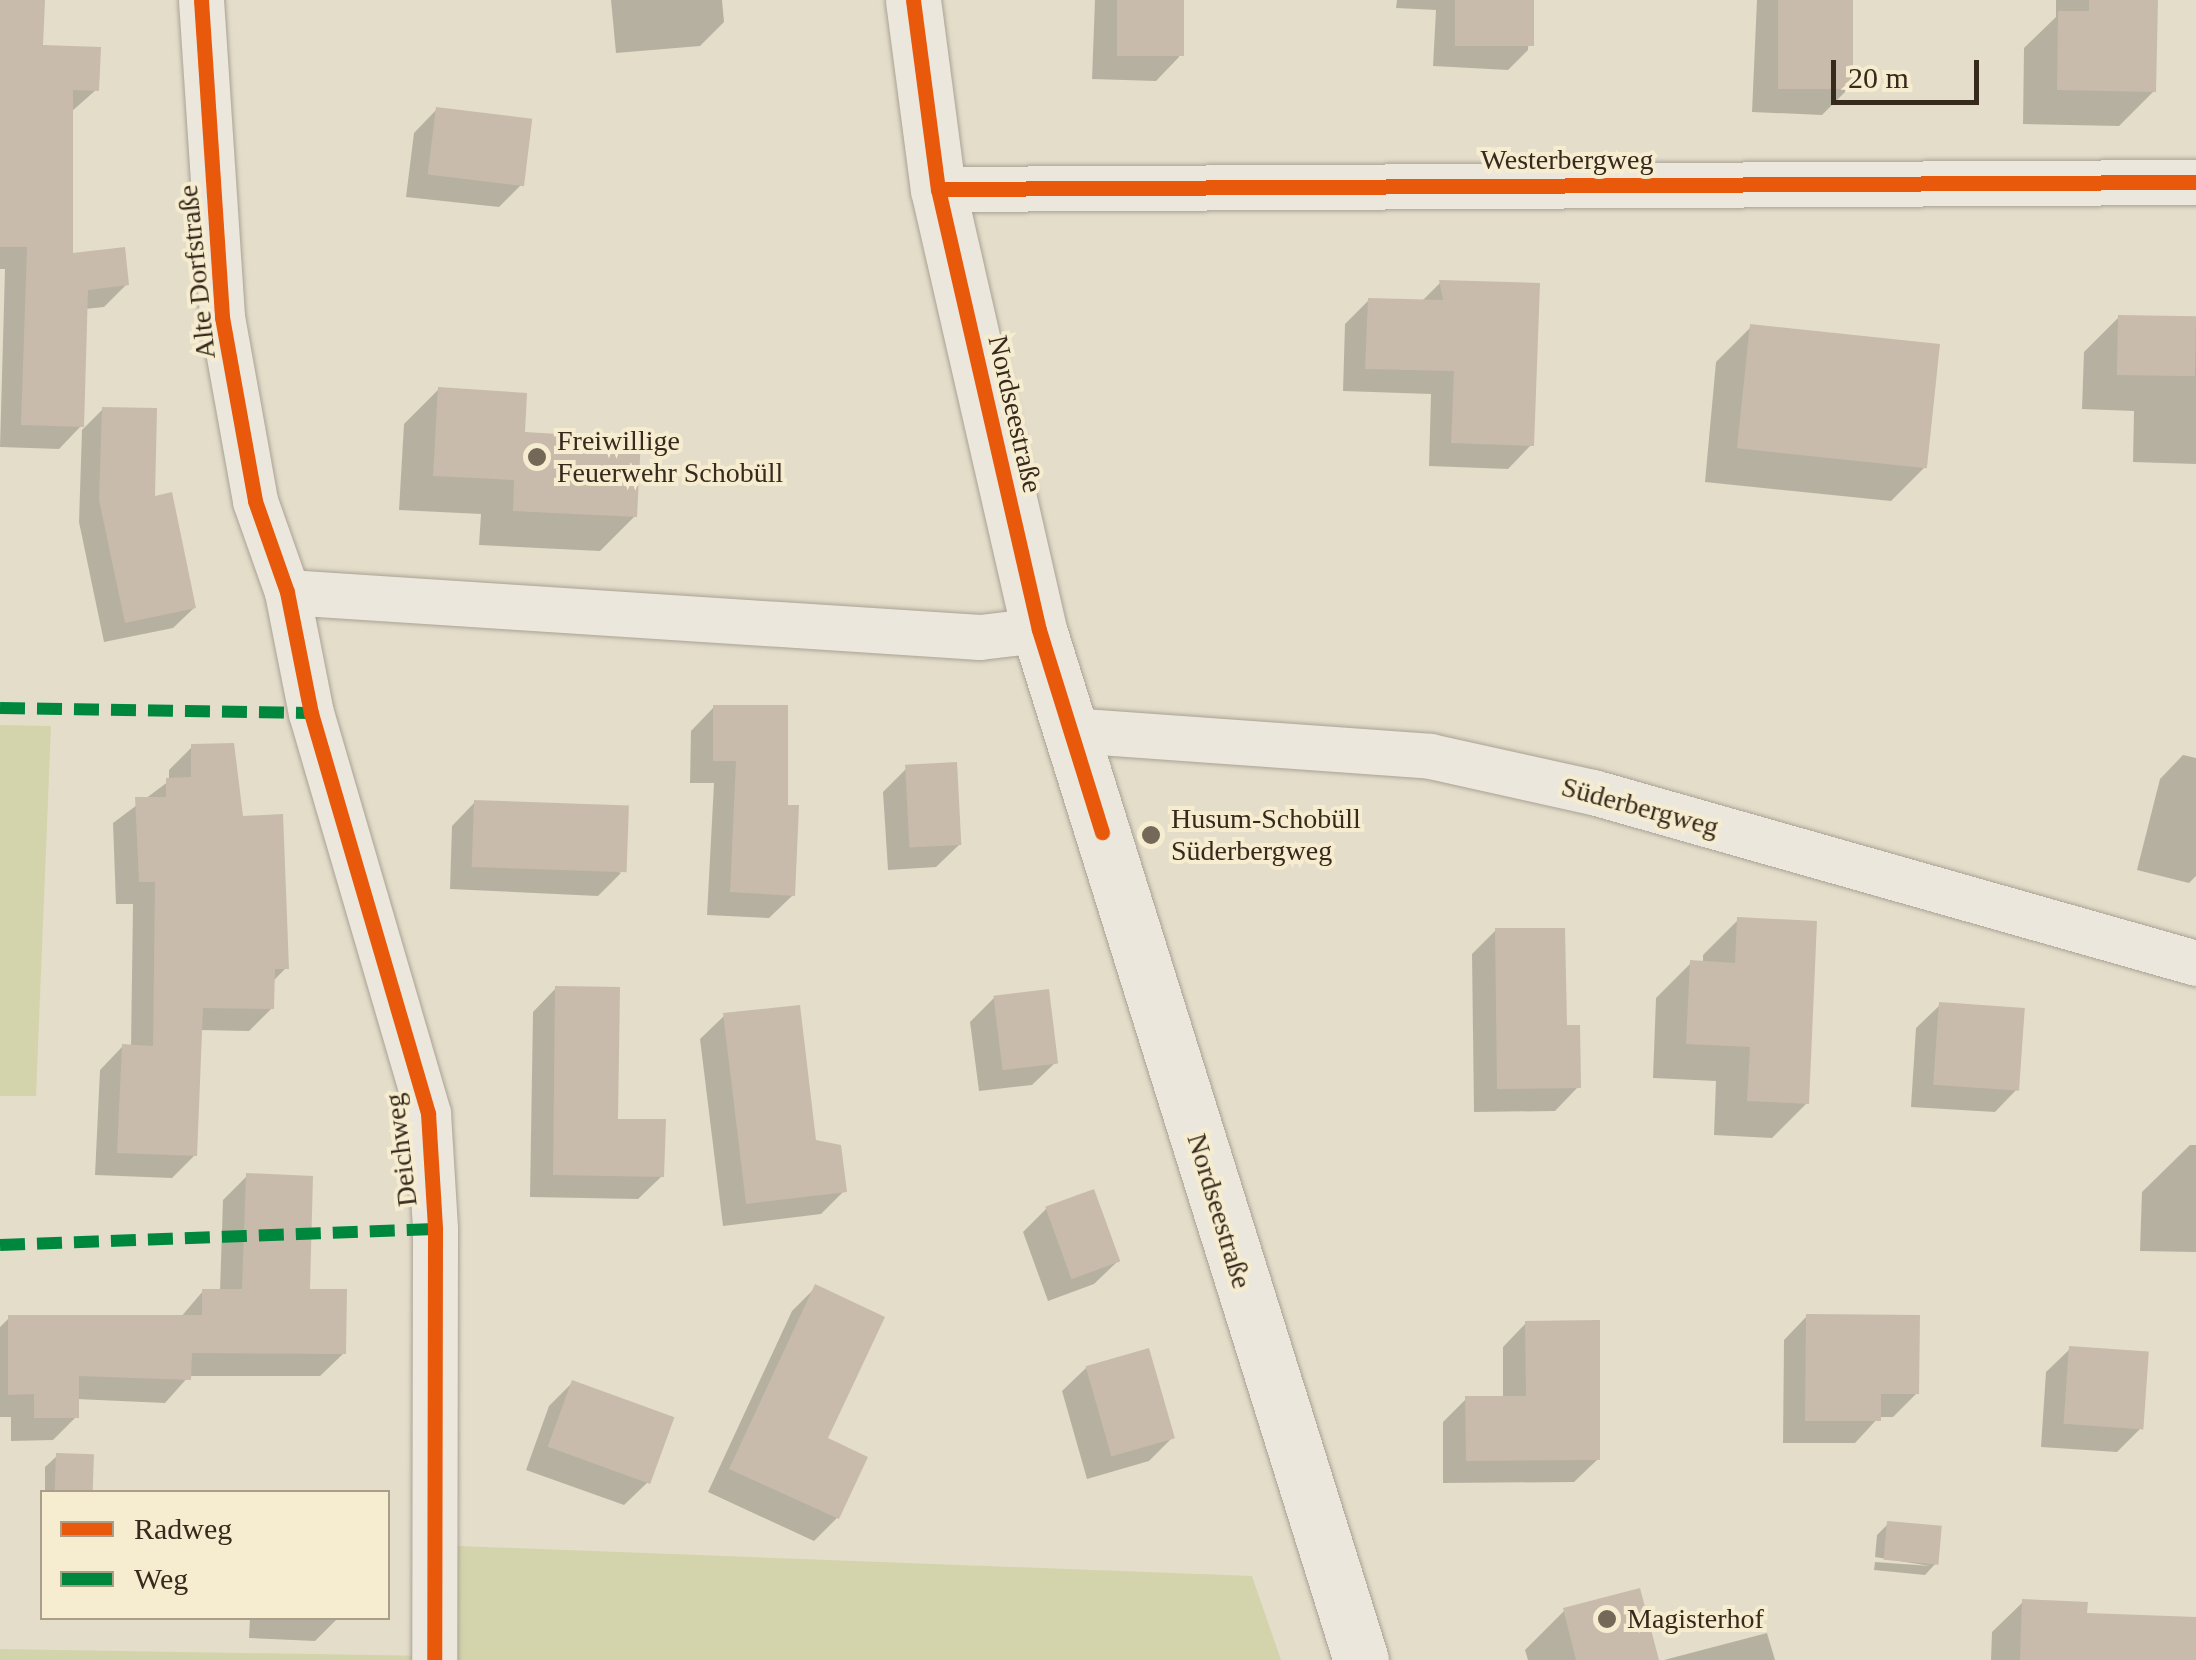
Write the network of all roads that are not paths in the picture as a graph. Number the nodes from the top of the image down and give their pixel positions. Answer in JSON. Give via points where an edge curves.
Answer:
{"nodes":[{"id":1,"x":200,"y":0,"type":"edge"},
{"id":2,"x":913,"y":0,"type":"edge"},
{"id":3,"x":2196,"y":182,"type":"edge"},
{"id":4,"x":938,"y":189,"type":"junction"},
{"id":5,"x":287,"y":592,"type":"junction"},
{"id":6,"x":1039,"y":630,"type":"junction"},
{"id":7,"x":1070,"y":730,"type":"junction"},
{"id":8,"x":2196,"y":963,"type":"edge"},
{"id":9,"x":434,"y":1660,"type":"edge"},
{"id":10,"x":1361,"y":1660,"type":"edge"}],
"edges":[{"from":1,"to":5,"type":"street","name":"Alte Dorfstraße","via":[[222,317],[255,501]]},
{"from":2,"to":4,"type":"main road","name":"Nordseestraße"},
{"from":3,"to":4,"type":"street","name":"Westerbergweg"},
{"from":4,"to":6,"type":"main road","name":"Nordseestraße"},
{"from":5,"to":6,"type":"street","via":[[980,637]]},
{"from":5,"to":9,"type":"street","name":"Deichweg","via":[[312,713],[428,1114],[435,1228]]},
{"from":6,"to":7,"type":"main road","name":"Nordseestraße"},
{"from":7,"to":8,"type":"street","name":"Süderbergweg","via":[[1430,756],[1593,792]]},
{"from":7,"to":10,"type":"main road","name":"Nordseestraße"}]}
